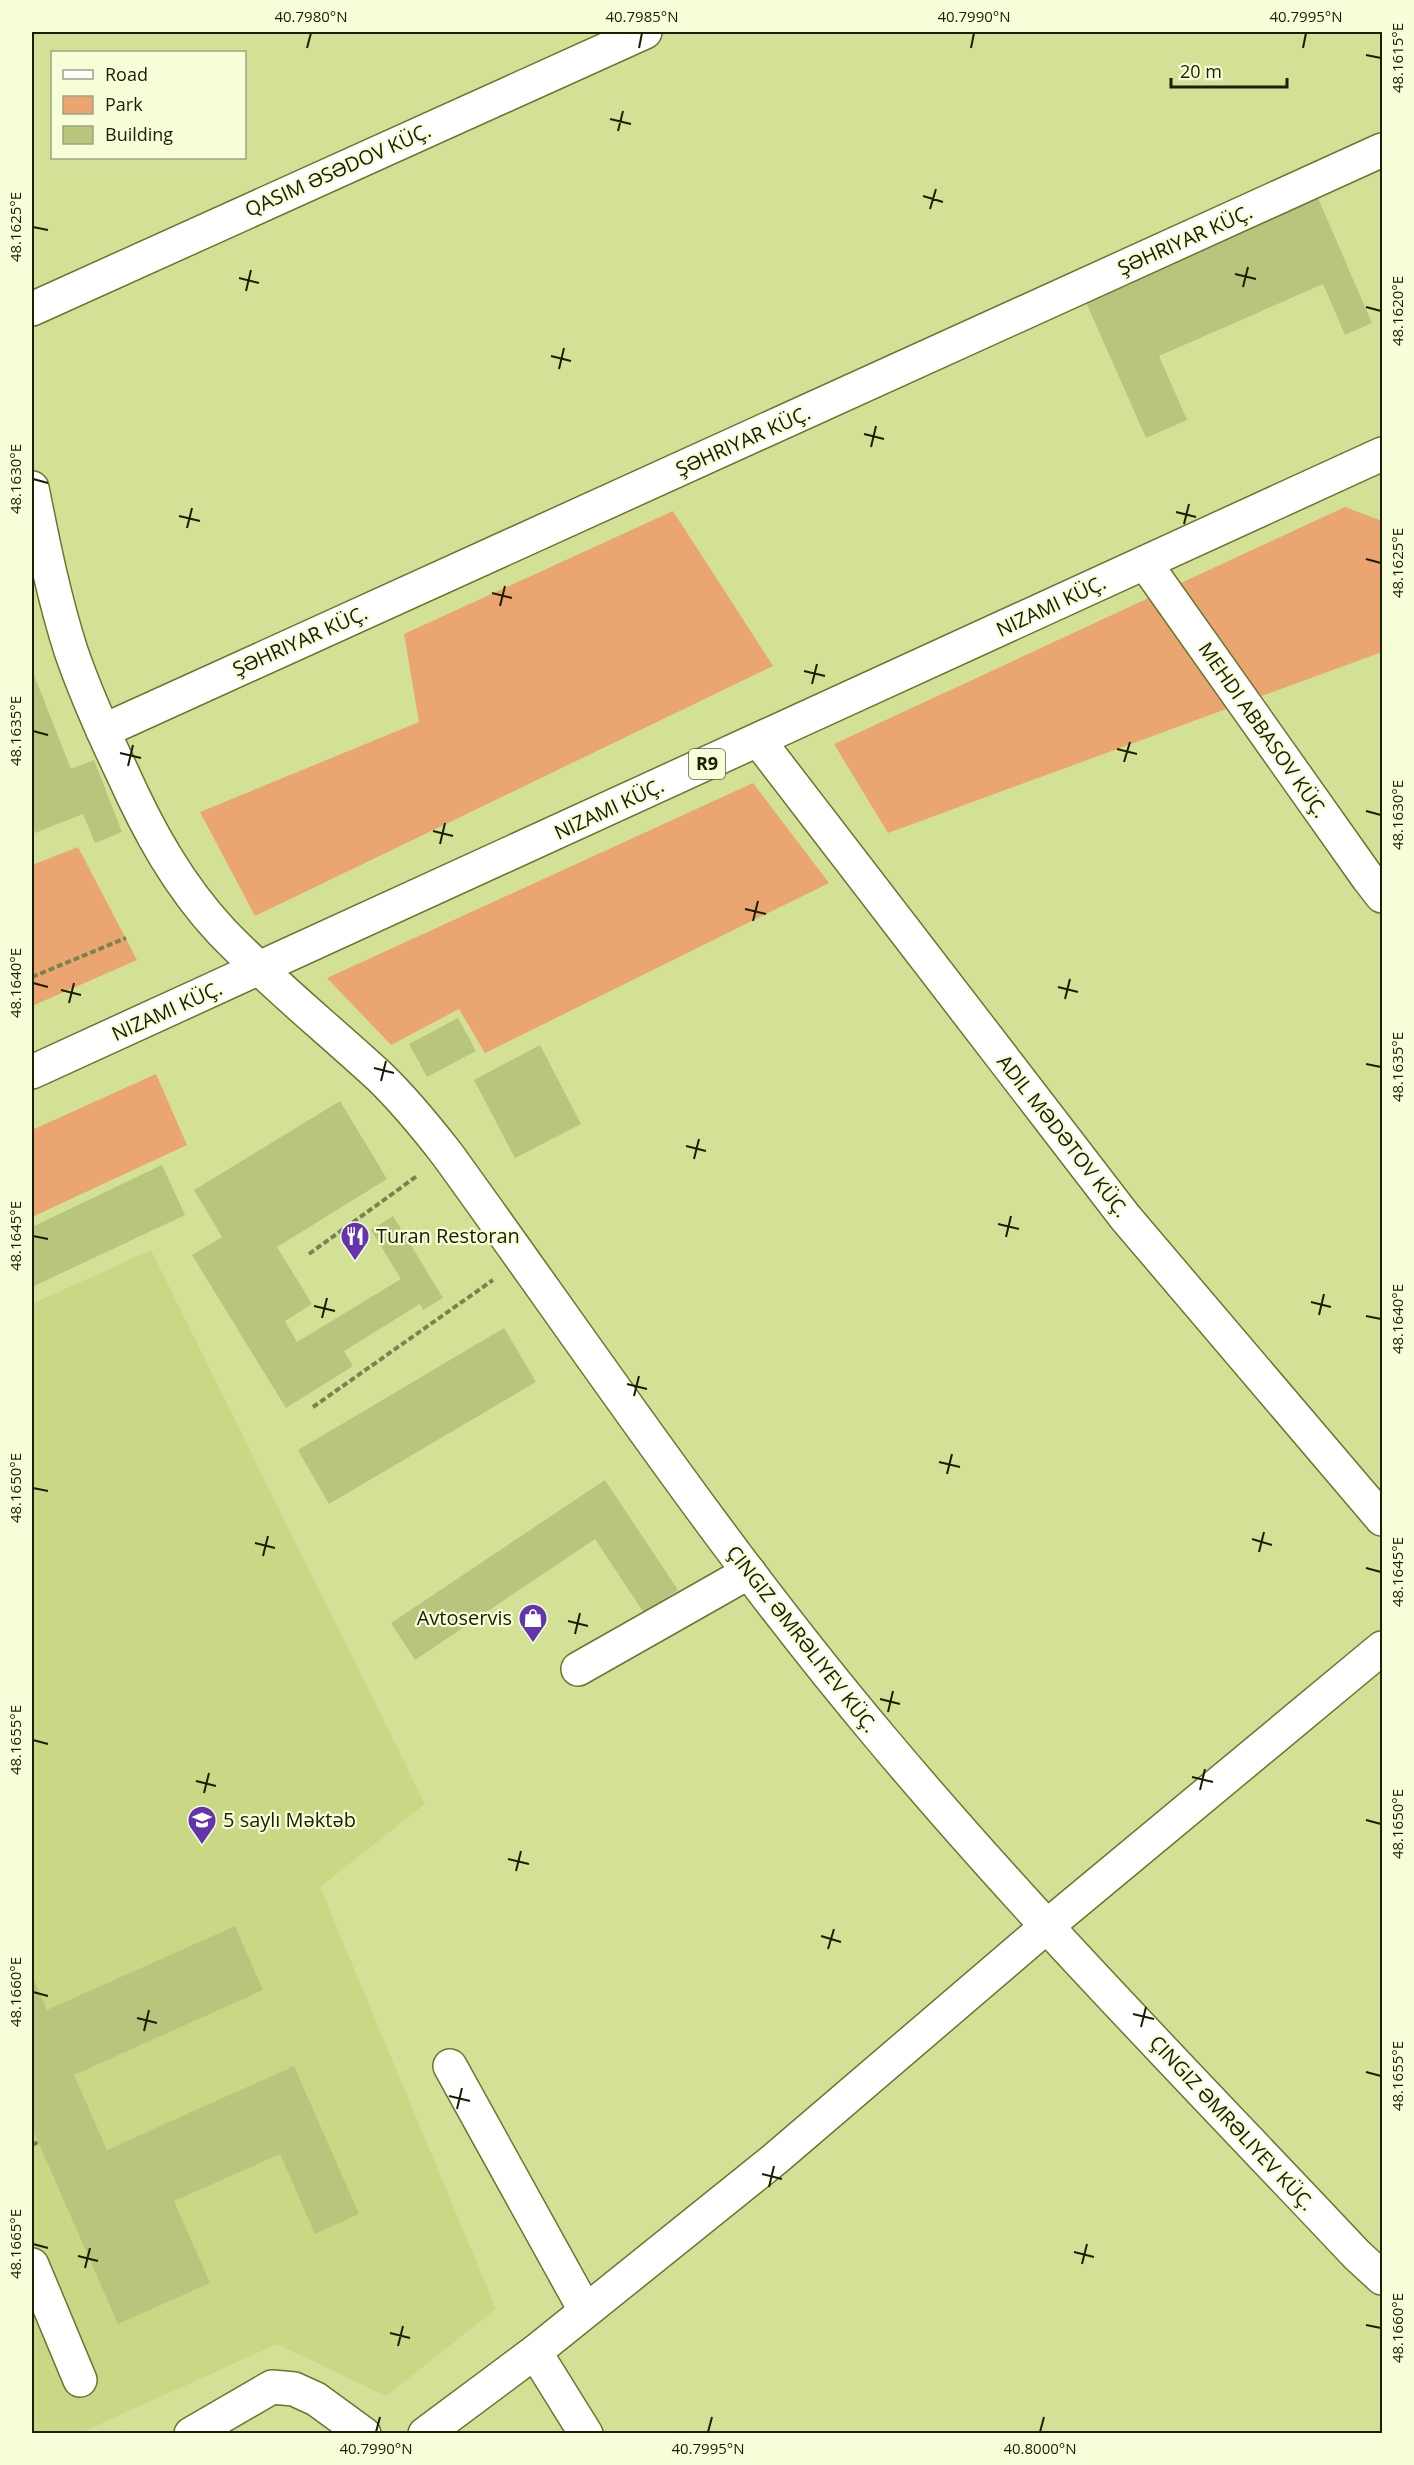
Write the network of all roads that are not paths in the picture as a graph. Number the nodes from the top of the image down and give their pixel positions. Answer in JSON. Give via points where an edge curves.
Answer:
{"nodes":[{"id":1,"x":645,"y":32,"type":"edge"},
{"id":2,"x":1383,"y":150,"type":"edge"},
{"id":3,"x":32,"y":309,"type":"edge"},
{"id":4,"x":1383,"y":454,"type":"edge"},
{"id":5,"x":32,"y":488,"type":"edge"},
{"id":6,"x":1145,"y":563,"type":"junction"},
{"id":7,"x":103,"y":731,"type":"junction"},
{"id":8,"x":759,"y":741,"type":"junction"},
{"id":9,"x":1383,"y":896,"type":"edge"},
{"id":10,"x":260,"y":969,"type":"junction"},
{"id":11,"x":32,"y":1072,"type":"edge"},
{"id":12,"x":1383,"y":1519,"type":"edge"},
{"id":13,"x":749,"y":1572,"type":"junction"},
{"id":14,"x":1383,"y":1648,"type":"edge"},
{"id":15,"x":578,"y":1669,"type":"dead end"},
{"id":16,"x":1046,"y":1927,"type":"junction"},
{"id":17,"x":450,"y":2066,"type":"dead end"},
{"id":18,"x":32,"y":2265,"type":"edge"},
{"id":19,"x":1383,"y":2278,"type":"edge"},
{"id":20,"x":585,"y":2310,"type":"junction"},
{"id":21,"x":535,"y":2352,"type":"junction"},
{"id":22,"x":80,"y":2380,"type":"dead end"},
{"id":23,"x":191,"y":2433,"type":"edge"},
{"id":24,"x":364,"y":2433,"type":"edge"},
{"id":25,"x":425,"y":2433,"type":"edge"},
{"id":26,"x":586,"y":2433,"type":"edge"}],
"edges":[{"from":1,"to":3,"type":"main road"},
{"from":2,"to":7,"type":"main road","name":"ŞƏHRIYAR KÜÇ."},
{"from":4,"to":6,"type":"main road","name":"NIZAMI KÜÇ.","number":"R9"},
{"from":5,"to":7,"type":"main road","name":"ÇINGIZ ƏMRƏLIYEV KÜÇ.","via":[[47,565],[72,651]]},
{"from":6,"to":8,"type":"main road","name":"NIZAMI KÜÇ.","number":"R9"},
{"from":6,"to":9,"type":"main road","name":"MEHDI ABBASOV KÜÇ."},
{"from":7,"to":10,"type":"main road","name":"ÇINGIZ ƏMRƏLIYEV KÜÇ.","via":[[145,824],[178,878]]},
{"from":8,"to":10,"type":"main road","name":"NIZAMI KÜÇ.","number":"R9"},
{"from":8,"to":12,"type":"main road","name":"ADIL MƏDƏTOV KÜÇ.","via":[[1125,1217]]},
{"from":10,"to":11,"type":"main road","name":"NIZAMI KÜÇ.","number":"R9"},
{"from":10,"to":13,"type":"main road","name":"ÇINGIZ ƏMRƏLIYEV KÜÇ.","via":[[415,1113]]},
{"from":13,"to":15,"type":"main road"},
{"from":13,"to":16,"type":"main road","name":"ÇINGIZ ƏMRƏLIYEV KÜÇ.","via":[[879,1736]]},
{"from":14,"to":16,"type":"main road"},
{"from":16,"to":19,"type":"main road","name":"ÇINGIZ ƏMRƏLIYEV KÜÇ."},
{"from":16,"to":20,"type":"main road","via":[[775,2159]]},
{"from":17,"to":20,"type":"main road"},
{"from":18,"to":22,"type":"main road"},
{"from":20,"to":21,"type":"main road"},
{"from":21,"to":25,"type":"main road"},
{"from":21,"to":26,"type":"main road"},
{"from":23,"to":24,"type":"main road","via":[[272,2387],[294,2389],[316,2399]]}]}
